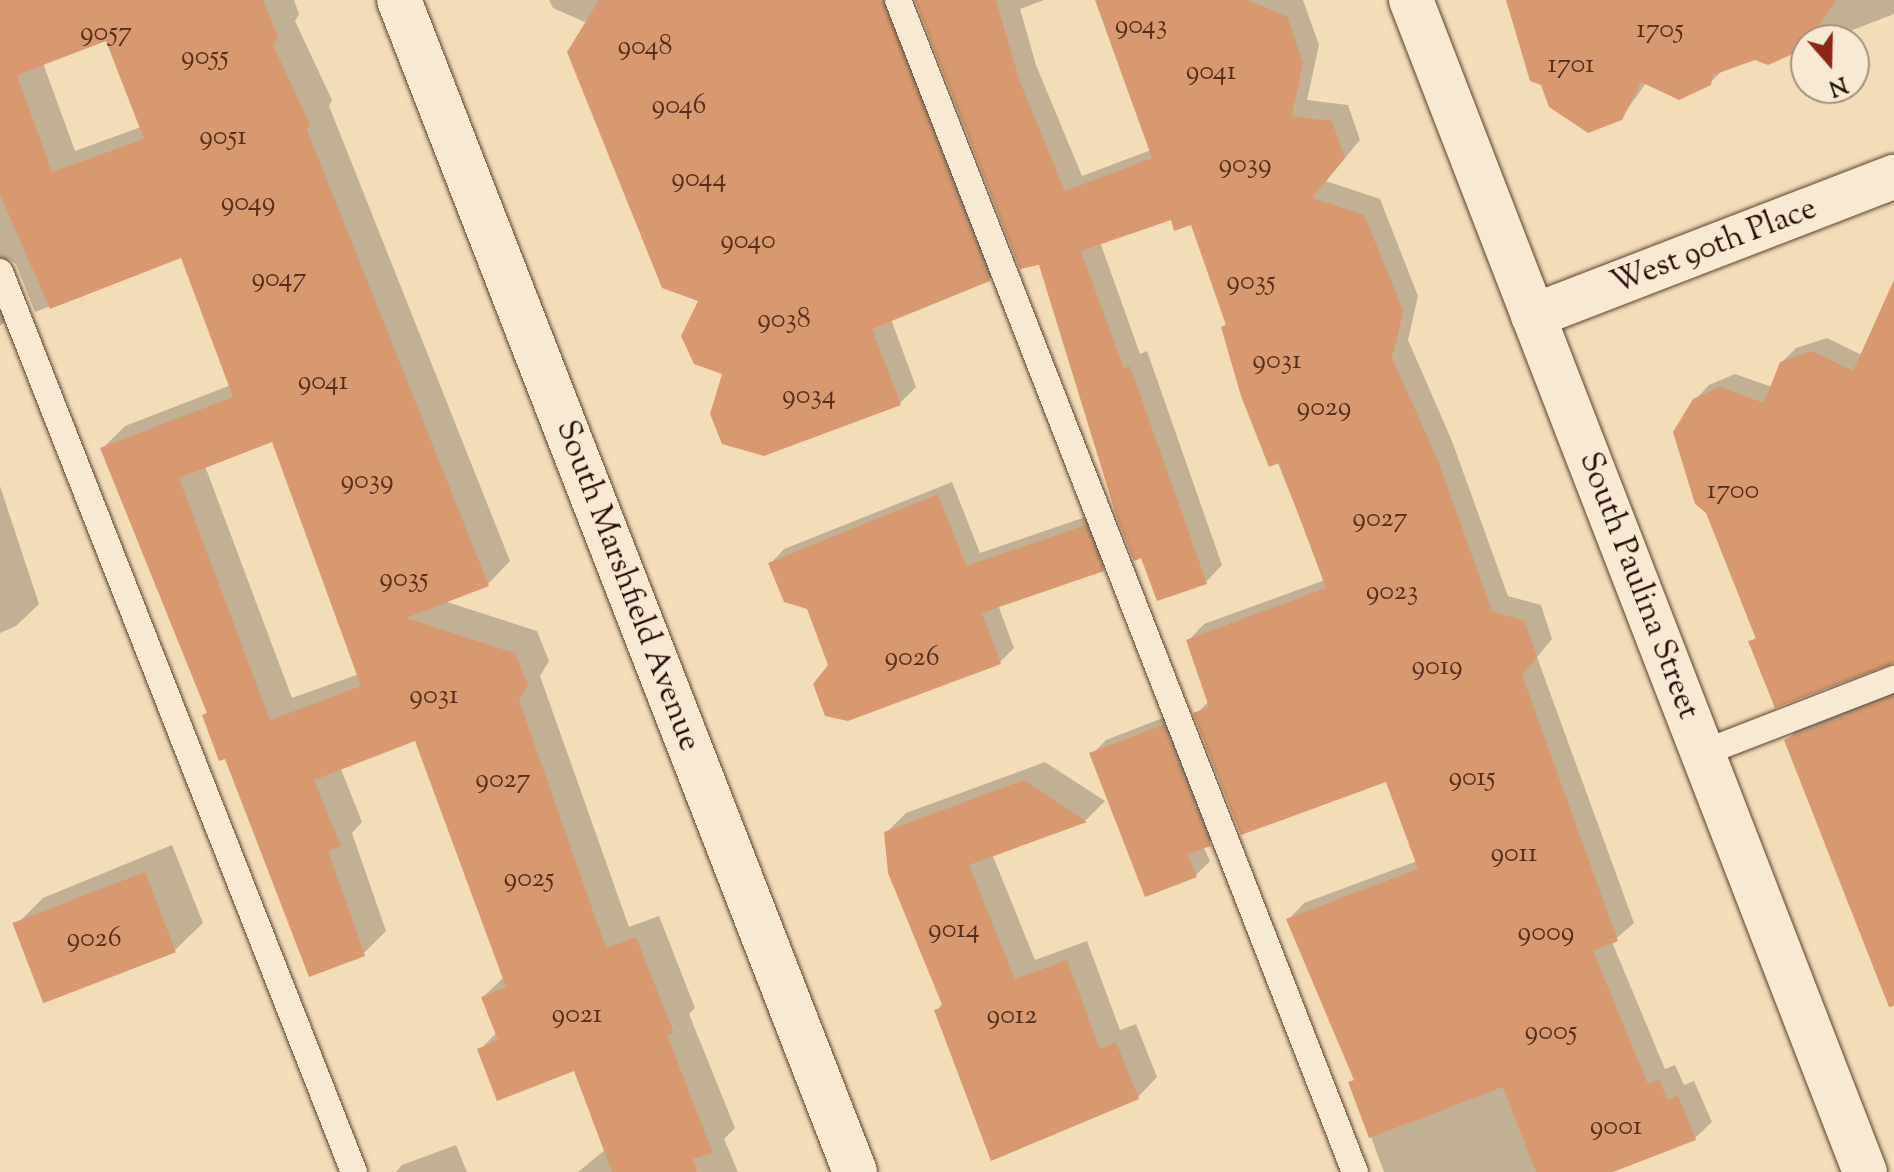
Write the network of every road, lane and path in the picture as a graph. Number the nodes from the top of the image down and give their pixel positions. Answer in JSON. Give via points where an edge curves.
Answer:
{"nodes":[{"id":1,"x":399,"y":0,"type":"edge"},
{"id":2,"x":898,"y":0,"type":"edge"},
{"id":3,"x":1411,"y":0,"type":"edge"},
{"id":4,"x":1894,"y":177,"type":"edge"},
{"id":5,"x":0,"y":272,"type":"edge"},
{"id":6,"x":1533,"y":316,"type":"junction"},
{"id":7,"x":1894,"y":679,"type":"edge"},
{"id":8,"x":1703,"y":753,"type":"junction"},
{"id":9,"x":1894,"y":1169,"type":"edge"},
{"id":10,"x":354,"y":1172,"type":"edge"},
{"id":11,"x":855,"y":1172,"type":"edge"},
{"id":12,"x":1355,"y":1172,"type":"edge"},
{"id":13,"x":1865,"y":1172,"type":"edge"},
{"id":14,"x":1886,"y":1172,"type":"edge"}],
"edges":[{"from":1,"to":11,"type":"street","name":"South Marshfield Avenue"},
{"from":2,"to":12,"type":"lane"},
{"from":3,"to":6,"type":"street","name":"South Paulina Street"},
{"from":4,"to":6,"type":"street","name":"West 90th Place"},
{"from":5,"to":10,"type":"lane"},
{"from":6,"to":8,"type":"street","name":"South Paulina Street"},
{"from":7,"to":8,"type":"lane"},
{"from":8,"to":13,"type":"street","name":"South Paulina Street"},
{"from":9,"to":14,"type":"street"}]}
